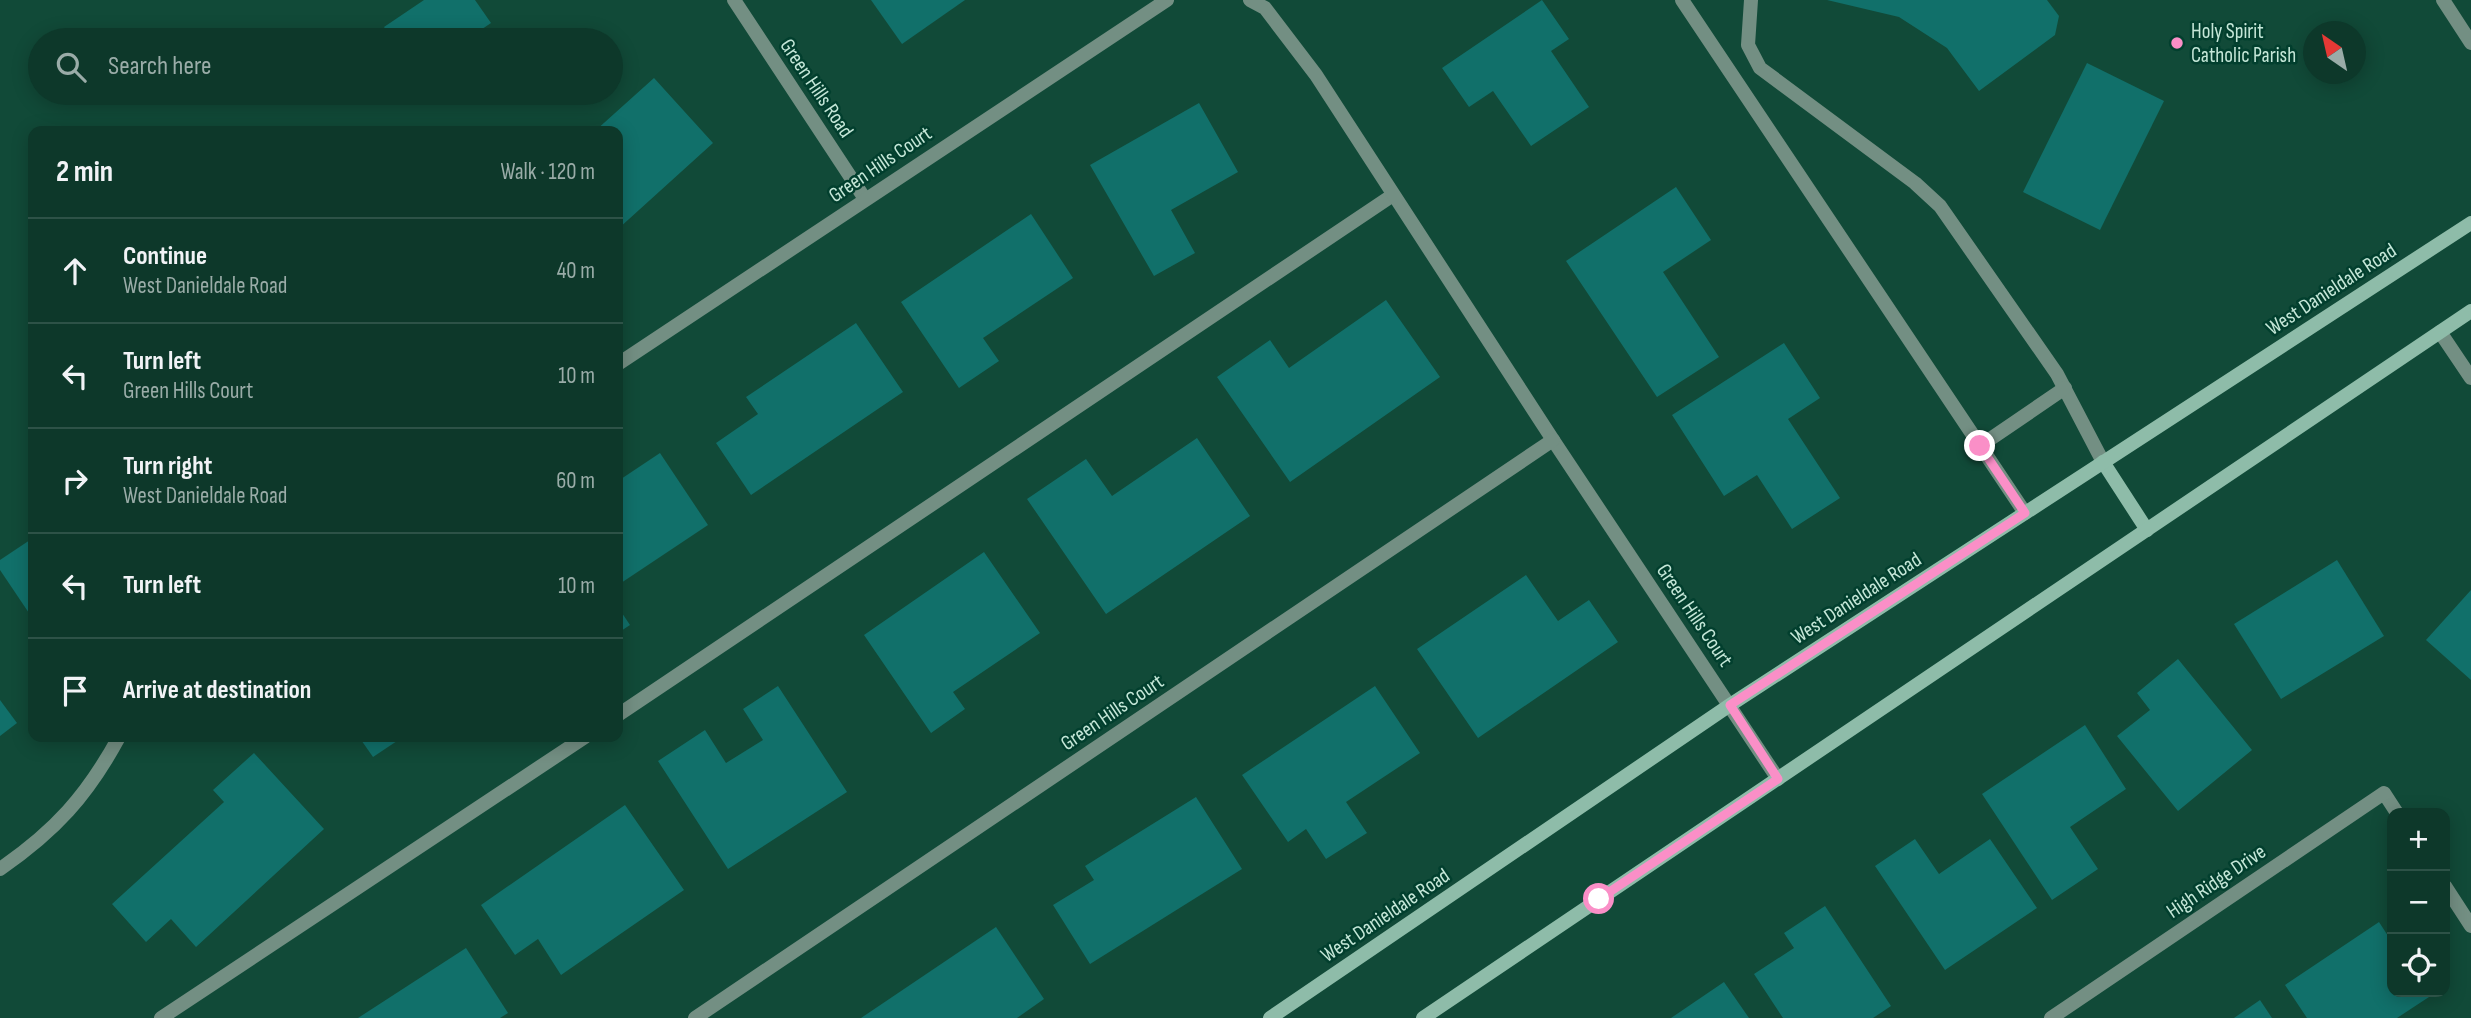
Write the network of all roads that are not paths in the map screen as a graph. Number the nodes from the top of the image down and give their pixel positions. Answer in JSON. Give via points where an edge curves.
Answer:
{"nodes":[{"id":1,"x":734,"y":0,"type":"edge"},
{"id":2,"x":1167,"y":0,"type":"edge"},
{"id":3,"x":1250,"y":0,"type":"edge"},
{"id":4,"x":1682,"y":0,"type":"edge"},
{"id":5,"x":1751,"y":0,"type":"edge"},
{"id":6,"x":2443,"y":0,"type":"edge"},
{"id":7,"x":2471,"y":43,"type":"edge"},
{"id":8,"x":1760,"y":68,"type":"junction"},
{"id":9,"x":1738,"y":83,"type":"junction"},
{"id":10,"x":1393,"y":195,"type":"junction"},
{"id":11,"x":865,"y":199,"type":"junction"},
{"id":12,"x":2471,"y":223,"type":"edge"},
{"id":13,"x":2471,"y":311,"type":"edge"},
{"id":14,"x":2440,"y":332,"type":"junction"},
{"id":15,"x":623,"y":361,"type":"edge"},
{"id":16,"x":2471,"y":378,"type":"edge"},
{"id":17,"x":2065,"y":388,"type":"junction"},
{"id":18,"x":1553,"y":440,"type":"junction"},
{"id":19,"x":1980,"y":446,"type":"junction"},
{"id":20,"x":2103,"y":461,"type":"junction"},
{"id":21,"x":2025,"y":513,"type":"junction"},
{"id":22,"x":2147,"y":530,"type":"junction"},
{"id":23,"x":1730,"y":705,"type":"junction"},
{"id":24,"x":623,"y":712,"type":"edge"},
{"id":25,"x":116,"y":742,"type":"edge"},
{"id":26,"x":577,"y":742,"type":"edge"},
{"id":27,"x":1778,"y":779,"type":"junction"},
{"id":28,"x":2394,"y":808,"type":"edge"},
{"id":29,"x":0,"y":869,"type":"edge"},
{"id":30,"x":2450,"y":894,"type":"edge"},
{"id":31,"x":2471,"y":926,"type":"edge"},
{"id":32,"x":161,"y":1018,"type":"edge"},
{"id":33,"x":695,"y":1018,"type":"edge"},
{"id":34,"x":1270,"y":1018,"type":"edge"},
{"id":35,"x":1423,"y":1018,"type":"edge"},
{"id":36,"x":2051,"y":1018,"type":"edge"}],
"edges":[{"from":1,"to":11,"type":"street","name":"Green Hills Road"},
{"from":2,"to":11,"type":"street","name":"Green Hills Court"},
{"from":3,"to":10,"type":"street","name":"Green Hills Court","via":[[1265,8],[1316,75]]},
{"from":4,"to":9,"type":"street"},
{"from":5,"to":8,"type":"street","via":[[1748,45]]},
{"from":6,"to":7,"type":"street"},
{"from":8,"to":9,"type":"street"},
{"from":8,"to":17,"type":"street","via":[[1940,206]]},
{"from":9,"to":19,"type":"street"},
{"from":10,"to":18,"type":"street","name":"Green Hills Court"},
{"from":10,"to":24,"type":"street"},
{"from":11,"to":15,"type":"street","name":"Green Hills Court"},
{"from":12,"to":20,"type":"main road","name":"West Danieldale Road"},
{"from":13,"to":14,"type":"main road"},
{"from":14,"to":16,"type":"street"},
{"from":14,"to":22,"type":"main road"},
{"from":17,"to":19,"type":"street"},
{"from":17,"to":20,"type":"street"},
{"from":18,"to":23,"type":"street","name":"Green Hills Court"},
{"from":18,"to":33,"type":"street","name":"Green Hills Court"},
{"from":19,"to":21,"type":"street"},
{"from":20,"to":21,"type":"main road","name":"West Danieldale Road"},
{"from":20,"to":22,"type":"main road"},
{"from":21,"to":23,"type":"main road","name":"West Danieldale Road"},
{"from":22,"to":27,"type":"main road"},
{"from":23,"to":27,"type":"street","name":"Green Hills Court"},
{"from":23,"to":34,"type":"main road","name":"West Danieldale Road"},
{"from":25,"to":29,"type":"street","via":[[70,812],[34,846]]},
{"from":26,"to":32,"type":"street"},
{"from":27,"to":35,"type":"main road"},
{"from":28,"to":36,"type":"street","name":"High Ridge Drive","via":[[2384,793]]},
{"from":30,"to":31,"type":"street"}]}
